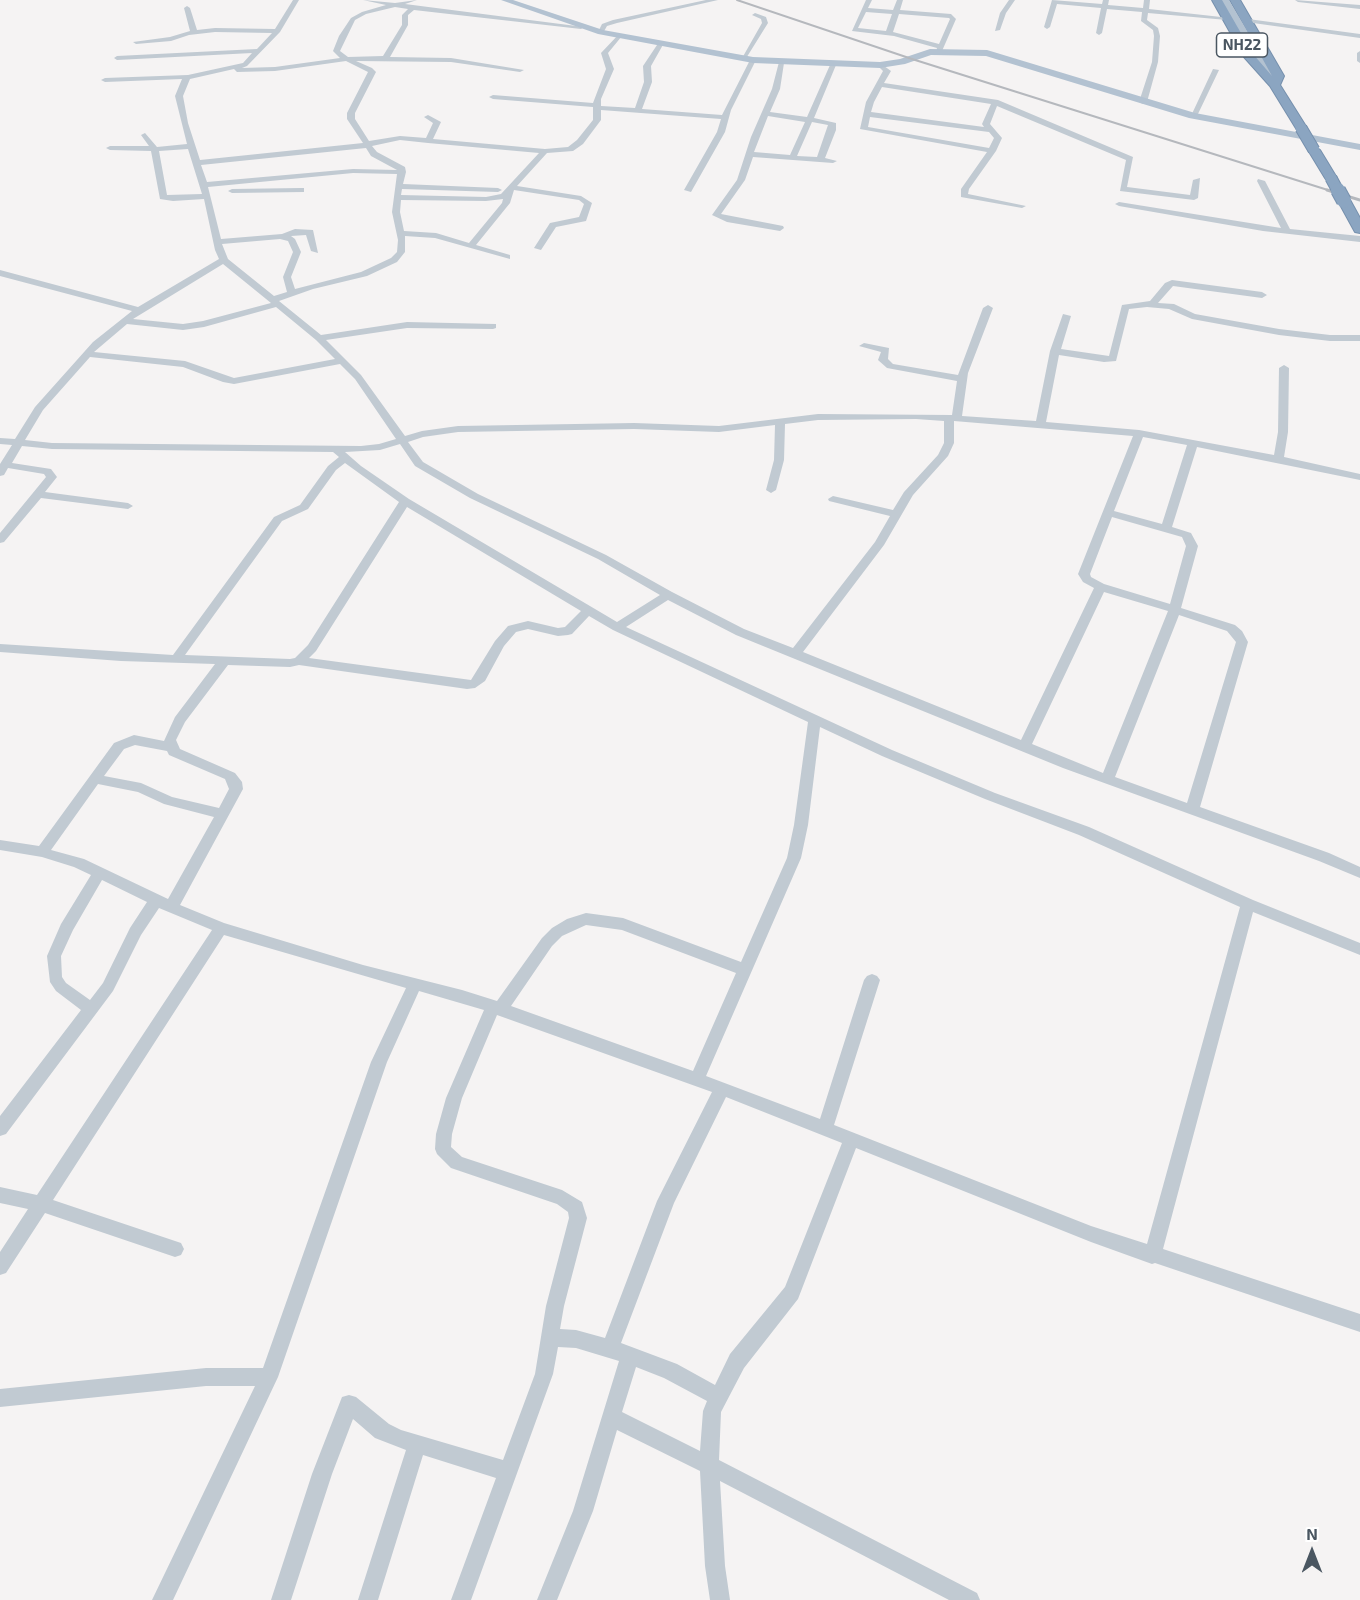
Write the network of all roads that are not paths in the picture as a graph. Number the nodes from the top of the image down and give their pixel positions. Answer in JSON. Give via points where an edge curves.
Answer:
{"nodes":[{"id":1,"x":296,"y":0,"type":"edge"},
{"id":2,"x":366,"y":0,"type":"edge"},
{"id":3,"x":506,"y":0,"type":"edge"},
{"id":4,"x":715,"y":0,"type":"edge"},
{"id":5,"x":869,"y":0,"type":"edge"},
{"id":6,"x":900,"y":0,"type":"edge"},
{"id":7,"x":1012,"y":0,"type":"edge"},
{"id":8,"x":1147,"y":0,"type":"edge"},
{"id":9,"x":1217,"y":0,"type":"edge"},
{"id":10,"x":1226,"y":0,"type":"edge"},
{"id":11,"x":1235,"y":0,"type":"edge"},
{"id":12,"x":1298,"y":0,"type":"edge"},
{"id":13,"x":1055,"y":1,"type":"edge"},
{"id":14,"x":400,"y":4,"type":"junction"},
{"id":15,"x":414,"y":4,"type":"edge"},
{"id":16,"x":1106,"y":4,"type":"edge"},
{"id":17,"x":1360,"y":7,"type":"edge"},
{"id":18,"x":187,"y":8,"type":"dead end"},
{"id":19,"x":865,"y":10,"type":"junction"},
{"id":20,"x":896,"y":12,"type":"junction"},
{"id":21,"x":1145,"y":12,"type":"junction"},
{"id":22,"x":755,"y":15,"type":"dead end"},
{"id":23,"x":1227,"y":18,"type":"junction"},
{"id":24,"x":1248,"y":21,"type":"junction"},
{"id":25,"x":580,"y":27,"type":"junction"},
{"id":26,"x":1047,"y":27,"type":"dead end"},
{"id":27,"x":997,"y":30,"type":"dead end"},
{"id":28,"x":278,"y":31,"type":"junction"},
{"id":29,"x":194,"y":32,"type":"junction"},
{"id":30,"x":601,"y":32,"type":"junction"},
{"id":31,"x":889,"y":33,"type":"junction"},
{"id":32,"x":1099,"y":33,"type":"dead end"},
{"id":33,"x":619,"y":36,"type":"junction"},
{"id":34,"x":1360,"y":36,"type":"edge"},
{"id":35,"x":209,"y":38,"type":"junction"},
{"id":36,"x":136,"y":42,"type":"dead end"},
{"id":37,"x":661,"y":43,"type":"junction"},
{"id":38,"x":940,"y":49,"type":"junction"},
{"id":39,"x":259,"y":51,"type":"junction"},
{"id":40,"x":1360,"y":52,"type":"edge"},
{"id":41,"x":207,"y":54,"type":"junction"},
{"id":42,"x":117,"y":58,"type":"dead end"},
{"id":43,"x":346,"y":59,"type":"junction"},
{"id":44,"x":385,"y":59,"type":"junction"},
{"id":45,"x":748,"y":60,"type":"junction"},
{"id":46,"x":1360,"y":61,"type":"edge"},
{"id":47,"x":781,"y":63,"type":"junction"},
{"id":48,"x":833,"y":65,"type":"junction"},
{"id":49,"x":880,"y":65,"type":"junction"},
{"id":50,"x":226,"y":70,"type":"junction"},
{"id":51,"x":520,"y":70,"type":"dead end"},
{"id":52,"x":1215,"y":70,"type":"dead end"},
{"id":53,"x":206,"y":73,"type":"junction"},
{"id":54,"x":188,"y":77,"type":"junction"},
{"id":55,"x":105,"y":80,"type":"dead end"},
{"id":56,"x":1274,"y":84,"type":"junction"},
{"id":57,"x":880,"y":85,"type":"junction"},
{"id":58,"x":493,"y":97,"type":"dead end"},
{"id":59,"x":995,"y":102,"type":"junction"},
{"id":60,"x":1143,"y":102,"type":"junction"},
{"id":61,"x":597,"y":106,"type":"junction"},
{"id":62,"x":638,"y":111,"type":"junction"},
{"id":63,"x":766,"y":114,"type":"junction"},
{"id":64,"x":867,"y":114,"type":"junction"},
{"id":65,"x":1193,"y":116,"type":"junction"},
{"id":66,"x":428,"y":117,"type":"dead end"},
{"id":67,"x":724,"y":117,"type":"junction"},
{"id":68,"x":810,"y":119,"type":"junction"},
{"id":69,"x":991,"y":130,"type":"junction"},
{"id":70,"x":145,"y":135,"type":"dead end"},
{"id":71,"x":428,"y":141,"type":"junction"},
{"id":72,"x":369,"y":144,"type":"junction"},
{"id":73,"x":191,"y":146,"type":"junction"},
{"id":74,"x":1360,"y":147,"type":"edge"},
{"id":75,"x":110,"y":148,"type":"dead end"},
{"id":76,"x":155,"y":149,"type":"junction"},
{"id":77,"x":545,"y":151,"type":"junction"},
{"id":78,"x":992,"y":151,"type":"junction"},
{"id":79,"x":749,"y":154,"type":"junction"},
{"id":80,"x":793,"y":157,"type":"junction"},
{"id":81,"x":820,"y":160,"type":"junction"},
{"id":82,"x":833,"y":161,"type":"dead end"},
{"id":83,"x":196,"y":163,"type":"junction"},
{"id":84,"x":402,"y":172,"type":"junction"},
{"id":85,"x":1197,"y":180,"type":"dead end"},
{"id":86,"x":1261,"y":181,"type":"dead end"},
{"id":87,"x":398,"y":186,"type":"junction"},
{"id":88,"x":301,"y":190,"type":"dead end"},
{"id":89,"x":688,"y":190,"type":"dead end"},
{"id":90,"x":205,"y":191,"type":"junction"},
{"id":91,"x":511,"y":191,"type":"junction"},
{"id":92,"x":398,"y":197,"type":"junction"},
{"id":93,"x":1194,"y":198,"type":"junction"},
{"id":94,"x":1119,"y":204,"type":"dead end"},
{"id":95,"x":1023,"y":206,"type":"dead end"},
{"id":96,"x":1190,"y":217,"type":"junction"},
{"id":97,"x":780,"y":228,"type":"dead end"},
{"id":98,"x":1360,"y":229,"type":"edge"},
{"id":99,"x":1287,"y":231,"type":"junction"},
{"id":100,"x":400,"y":233,"type":"junction"},
{"id":101,"x":284,"y":236,"type":"junction"},
{"id":102,"x":1360,"y":239,"type":"edge"},
{"id":103,"x":217,"y":242,"type":"junction"},
{"id":104,"x":472,"y":245,"type":"junction"},
{"id":105,"x":538,"y":248,"type":"dead end"},
{"id":106,"x":315,"y":251,"type":"dead end"},
{"id":107,"x":507,"y":257,"type":"dead end"},
{"id":108,"x":224,"y":260,"type":"junction"},
{"id":109,"x":0,"y":273,"type":"edge"},
{"id":110,"x":292,"y":292,"type":"junction"},
{"id":111,"x":1262,"y":295,"type":"dead end"},
{"id":112,"x":275,"y":302,"type":"junction"},
{"id":113,"x":1150,"y":305,"type":"junction"},
{"id":114,"x":988,"y":308,"type":"dead end"},
{"id":115,"x":140,"y":310,"type":"junction"},
{"id":116,"x":1066,"y":316,"type":"dead end"},
{"id":117,"x":123,"y":321,"type":"junction"},
{"id":118,"x":494,"y":326,"type":"dead end"},
{"id":119,"x":319,"y":338,"type":"junction"},
{"id":120,"x":1360,"y":338,"type":"edge"},
{"id":121,"x":864,"y":346,"type":"dead end"},
{"id":122,"x":1055,"y":351,"type":"junction"},
{"id":123,"x":87,"y":354,"type":"junction"},
{"id":124,"x":342,"y":360,"type":"junction"},
{"id":125,"x":1284,"y":368,"type":"dead end"},
{"id":126,"x":962,"y":379,"type":"junction"},
{"id":127,"x":953,"y":417,"type":"junction"},
{"id":128,"x":780,"y":422,"type":"junction"},
{"id":129,"x":1040,"y":425,"type":"junction"},
{"id":130,"x":1138,"y":433,"type":"junction"},
{"id":131,"x":0,"y":441,"type":"edge"},
{"id":132,"x":19,"y":441,"type":"junction"},
{"id":133,"x":400,"y":441,"type":"junction"},
{"id":134,"x":1193,"y":443,"type":"junction"},
{"id":135,"x":341,"y":453,"type":"junction"},
{"id":136,"x":1278,"y":459,"type":"junction"},
{"id":137,"x":3,"y":469,"type":"edge"},
{"id":138,"x":1360,"y":477,"type":"edge"},
{"id":139,"x":771,"y":490,"type":"dead end"},
{"id":140,"x":37,"y":494,"type":"junction"},
{"id":141,"x":833,"y":499,"type":"dead end"},
{"id":142,"x":405,"y":501,"type":"junction"},
{"id":143,"x":128,"y":506,"type":"dead end"},
{"id":144,"x":1107,"y":512,"type":"junction"},
{"id":145,"x":896,"y":514,"type":"junction"},
{"id":146,"x":1167,"y":528,"type":"junction"},
{"id":147,"x":0,"y":540,"type":"edge"},
{"id":148,"x":1100,"y":587,"type":"junction"},
{"id":149,"x":668,"y":595,"type":"junction"},
{"id":150,"x":1175,"y":609,"type":"junction"},
{"id":151,"x":588,"y":610,"type":"junction"},
{"id":152,"x":617,"y":627,"type":"junction"},
{"id":153,"x":0,"y":648,"type":"edge"},
{"id":154,"x":795,"y":654,"type":"junction"},
{"id":155,"x":176,"y":659,"type":"junction"},
{"id":156,"x":224,"y":661,"type":"junction"},
{"id":157,"x":299,"y":661,"type":"junction"},
{"id":158,"x":815,"y":720,"type":"junction"},
{"id":159,"x":171,"y":747,"type":"junction"},
{"id":160,"x":1024,"y":747,"type":"junction"},
{"id":161,"x":95,"y":779,"type":"junction"},
{"id":162,"x":1107,"y":780,"type":"junction"},
{"id":163,"x":1192,"y":810,"type":"junction"},
{"id":164,"x":223,"y":814,"type":"junction"},
{"id":165,"x":0,"y":845,"type":"edge"},
{"id":166,"x":42,"y":852,"type":"junction"},
{"id":167,"x":99,"y":873,"type":"junction"},
{"id":168,"x":1360,"y":873,"type":"edge"},
{"id":169,"x":157,"y":899,"type":"junction"},
{"id":170,"x":1248,"y":903,"type":"junction"},
{"id":171,"x":172,"y":906,"type":"junction"},
{"id":172,"x":221,"y":928,"type":"junction"},
{"id":173,"x":1360,"y":949,"type":"edge"},
{"id":174,"x":746,"y":970,"type":"junction"},
{"id":175,"x":872,"y":980,"type":"dead end"},
{"id":176,"x":415,"y":984,"type":"junction"},
{"id":177,"x":497,"y":1008,"type":"junction"},
{"id":178,"x":91,"y":1009,"type":"junction"},
{"id":179,"x":697,"y":1079,"type":"junction"},
{"id":180,"x":722,"y":1088,"type":"junction"},
{"id":181,"x":825,"y":1128,"type":"junction"},
{"id":182,"x":0,"y":1129,"type":"edge"},
{"id":183,"x":852,"y":1138,"type":"junction"},
{"id":184,"x":0,"y":1195,"type":"edge"},
{"id":185,"x":40,"y":1204,"type":"junction"},
{"id":186,"x":175,"y":1249,"type":"dead end"},
{"id":187,"x":1152,"y":1256,"type":"junction"},
{"id":188,"x":0,"y":1267,"type":"edge"},
{"id":189,"x":1360,"y":1323,"type":"edge"},
{"id":190,"x":551,"y":1337,"type":"junction"},
{"id":191,"x":610,"y":1349,"type":"junction"},
{"id":192,"x":630,"y":1355,"type":"junction"},
{"id":193,"x":269,"y":1377,"type":"junction"},
{"id":194,"x":719,"y":1396,"type":"junction"},
{"id":195,"x":0,"y":1398,"type":"edge"},
{"id":196,"x":612,"y":1417,"type":"junction"},
{"id":197,"x":417,"y":1444,"type":"junction"},
{"id":198,"x":709,"y":1467,"type":"junction"},
{"id":199,"x":510,"y":1472,"type":"junction"},
{"id":200,"x":162,"y":1600,"type":"edge"},
{"id":201,"x":280,"y":1600,"type":"edge"},
{"id":202,"x":368,"y":1600,"type":"edge"},
{"id":203,"x":461,"y":1600,"type":"edge"},
{"id":204,"x":547,"y":1600,"type":"edge"},
{"id":205,"x":720,"y":1600,"type":"edge"},
{"id":206,"x":970,"y":1600,"type":"edge"}],
"edges":[{"from":1,"to":28,"type":"street"},
{"from":2,"to":14,"type":"street"},
{"from":3,"to":25,"type":"main road"},
{"from":4,"to":30,"type":"street","via":[[615,21],[604,25]]},
{"from":5,"to":19,"type":"street"},
{"from":6,"to":20,"type":"street"},
{"from":7,"to":27,"type":"street"},
{"from":8,"to":21,"type":"street"},
{"from":9,"to":23,"type":"highway","number":"NH22"},
{"from":10,"to":56,"type":"main road"},
{"from":11,"to":24,"type":"highway","number":"NH22"},
{"from":12,"to":17,"type":"street"},
{"from":13,"to":16,"type":"street"},
{"from":13,"to":26,"type":"street"},
{"from":14,"to":15,"type":"street"},
{"from":14,"to":43,"type":"street","via":[[364,13],[350,22],[336,51]]},
{"from":15,"to":25,"type":"street","via":[[445,13]]},
{"from":15,"to":44,"type":"street"},
{"from":16,"to":21,"type":"street"},
{"from":16,"to":32,"type":"street"},
{"from":18,"to":29,"type":"street"},
{"from":19,"to":20,"type":"street"},
{"from":19,"to":31,"type":"street","via":[[854,30]]},
{"from":20,"to":31,"type":"street"},
{"from":20,"to":38,"type":"street","via":[[954,17]]},
{"from":21,"to":23,"type":"street"},
{"from":21,"to":60,"type":"street","via":[[1144,21],[1156,29],[1157,36],[1155,62]]},
{"from":22,"to":45,"type":"street","via":[[764,18],[765,23]]},
{"from":23,"to":56,"type":"highway","number":"NH22","via":[[1256,66]]},
{"from":24,"to":34,"type":"street"},
{"from":24,"to":56,"type":"highway","number":"NH22","via":[[1278,76]]},
{"from":25,"to":30,"type":"main road"},
{"from":28,"to":35,"type":"street"},
{"from":28,"to":39,"type":"street"},
{"from":29,"to":35,"type":"street"},
{"from":29,"to":36,"type":"street"},
{"from":30,"to":33,"type":"main road"},
{"from":31,"to":38,"type":"street"},
{"from":33,"to":37,"type":"main road"},
{"from":33,"to":61,"type":"street","via":[[604,53],[610,69]]},
{"from":35,"to":41,"type":"street"},
{"from":37,"to":45,"type":"main road"},
{"from":37,"to":62,"type":"street","via":[[647,66],[648,82]]},
{"from":38,"to":49,"type":"main road"},
{"from":38,"to":60,"type":"main road","via":[[1004,57]]},
{"from":39,"to":41,"type":"street"},
{"from":39,"to":50,"type":"street","via":[[245,65]]},
{"from":40,"to":46,"type":"street"},
{"from":41,"to":42,"type":"street"},
{"from":41,"to":53,"type":"street"},
{"from":43,"to":44,"type":"street"},
{"from":43,"to":50,"type":"street","via":[[275,69]]},
{"from":43,"to":72,"type":"street","via":[[372,72],[351,113],[351,119]]},
{"from":44,"to":51,"type":"street","via":[[450,60]]},
{"from":45,"to":47,"type":"main road"},
{"from":45,"to":67,"type":"street"},
{"from":47,"to":48,"type":"main road"},
{"from":47,"to":63,"type":"street"},
{"from":48,"to":49,"type":"main road"},
{"from":48,"to":68,"type":"street"},
{"from":49,"to":57,"type":"street","via":[[887,71]]},
{"from":50,"to":53,"type":"street"},
{"from":52,"to":65,"type":"street"},
{"from":53,"to":54,"type":"street"},
{"from":54,"to":55,"type":"street"},
{"from":54,"to":73,"type":"street","via":[[181,86],[179,101]]},
{"from":56,"to":98,"type":"highway","number":"NH22","bridge":true},
{"from":57,"to":59,"type":"street"},
{"from":57,"to":64,"type":"street"},
{"from":58,"to":61,"type":"street"},
{"from":59,"to":69,"type":"street","via":[[986,124]]},
{"from":59,"to":93,"type":"street","via":[[1130,159],[1123,189]]},
{"from":60,"to":65,"type":"main road"},
{"from":61,"to":62,"type":"street"},
{"from":61,"to":77,"type":"street","via":[[596,122],[577,144],[563,151]]},
{"from":62,"to":67,"type":"street"},
{"from":63,"to":68,"type":"street"},
{"from":63,"to":79,"type":"street"},
{"from":64,"to":69,"type":"street"},
{"from":64,"to":78,"type":"street","via":[[867,131]]},
{"from":65,"to":74,"type":"main road"},
{"from":66,"to":71,"type":"street","via":[[437,122]]},
{"from":67,"to":89,"type":"street","via":[[722,132]]},
{"from":68,"to":80,"type":"street"},
{"from":68,"to":81,"type":"street","via":[[833,125]]},
{"from":69,"to":78,"type":"street","via":[[998,138]]},
{"from":70,"to":76,"type":"street"},
{"from":71,"to":72,"type":"street","via":[[393,138]]},
{"from":71,"to":77,"type":"street"},
{"from":72,"to":83,"type":"street"},
{"from":72,"to":84,"type":"street","via":[[375,154],[400,166]]},
{"from":73,"to":76,"type":"street"},
{"from":73,"to":83,"type":"street"},
{"from":75,"to":76,"type":"street"},
{"from":76,"to":90,"type":"street","via":[[163,197],[173,199]]},
{"from":77,"to":91,"type":"street"},
{"from":78,"to":95,"type":"street","via":[[964,189],[964,195]]},
{"from":79,"to":80,"type":"street"},
{"from":79,"to":97,"type":"street","via":[[739,183],[716,214]]},
{"from":80,"to":81,"type":"street"},
{"from":81,"to":82,"type":"street"},
{"from":83,"to":90,"type":"street"},
{"from":84,"to":87,"type":"street"},
{"from":84,"to":90,"type":"street","via":[[353,171]]},
{"from":85,"to":93,"type":"street"},
{"from":86,"to":99,"type":"street"},
{"from":87,"to":91,"type":"street"},
{"from":87,"to":92,"type":"street"},
{"from":88,"to":90,"type":"street"},
{"from":90,"to":103,"type":"street"},
{"from":91,"to":92,"type":"street","via":[[486,199]]},
{"from":91,"to":104,"type":"street"},
{"from":91,"to":105,"type":"street","via":[[588,201],[583,219],[553,225]]},
{"from":92,"to":100,"type":"street"},
{"from":93,"to":96,"type":"street"},
{"from":94,"to":96,"type":"street"},
{"from":96,"to":99,"type":"street"},
{"from":99,"to":102,"type":"street"},
{"from":100,"to":104,"type":"street"},
{"from":100,"to":110,"type":"street","via":[[401,252],[388,263],[354,277]]},
{"from":101,"to":103,"type":"street"},
{"from":101,"to":106,"type":"street","via":[[310,232]]},
{"from":101,"to":110,"type":"street","via":[[294,241],[297,252],[287,277]]},
{"from":103,"to":108,"type":"street"},
{"from":104,"to":107,"type":"street"},
{"from":108,"to":112,"type":"street"},
{"from":108,"to":115,"type":"street"},
{"from":109,"to":115,"type":"street"},
{"from":110,"to":112,"type":"street"},
{"from":111,"to":113,"type":"street","via":[[1172,283]]},
{"from":112,"to":117,"type":"street","via":[[193,326]]},
{"from":112,"to":119,"type":"street"},
{"from":113,"to":120,"type":"street","via":[[1171,306],[1192,316],[1280,332]]},
{"from":113,"to":122,"type":"street","via":[[1125,307],[1113,358]]},
{"from":114,"to":126,"type":"street"},
{"from":115,"to":117,"type":"street"},
{"from":116,"to":122,"type":"street"},
{"from":117,"to":123,"type":"street"},
{"from":118,"to":119,"type":"street","via":[[407,325]]},
{"from":119,"to":124,"type":"street"},
{"from":121,"to":126,"type":"street","via":[[886,350],[884,360],[890,366]]},
{"from":122,"to":129,"type":"street"},
{"from":123,"to":124,"type":"street","via":[[185,364],[234,381]]},
{"from":123,"to":132,"type":"street","via":[[39,409]]},
{"from":124,"to":133,"type":"street","via":[[363,384]]},
{"from":125,"to":136,"type":"street","via":[[1283,432]]},
{"from":126,"to":127,"type":"street"},
{"from":127,"to":128,"type":"street","via":[[855,416]]},
{"from":127,"to":129,"type":"street"},
{"from":127,"to":145,"type":"street","via":[[947,450],[908,494]]},
{"from":128,"to":133,"type":"street","via":[[719,429],[458,429]]},
{"from":128,"to":139,"type":"street","via":[[779,460]]},
{"from":129,"to":130,"type":"street"},
{"from":130,"to":134,"type":"street"},
{"from":130,"to":144,"type":"street"},
{"from":131,"to":132,"type":"street"},
{"from":132,"to":135,"type":"street","via":[[52,446]]},
{"from":132,"to":137,"type":"street"},
{"from":133,"to":135,"type":"street"},
{"from":133,"to":149,"type":"street","via":[[428,472],[602,557]]},
{"from":134,"to":136,"type":"street"},
{"from":134,"to":146,"type":"street"},
{"from":135,"to":142,"type":"street"},
{"from":135,"to":155,"type":"street","via":[[304,507],[278,519]]},
{"from":136,"to":138,"type":"street"},
{"from":137,"to":140,"type":"street","via":[[51,474]]},
{"from":140,"to":143,"type":"street"},
{"from":140,"to":147,"type":"street"},
{"from":141,"to":145,"type":"street"},
{"from":142,"to":151,"type":"street"},
{"from":142,"to":157,"type":"street","via":[[312,648]]},
{"from":144,"to":146,"type":"street"},
{"from":144,"to":148,"type":"street","via":[[1084,574]]},
{"from":145,"to":154,"type":"street","via":[[880,543]]},
{"from":146,"to":150,"type":"street","via":[[1187,535],[1192,546]]},
{"from":148,"to":150,"type":"street"},
{"from":148,"to":160,"type":"street"},
{"from":149,"to":152,"type":"street"},
{"from":149,"to":154,"type":"street","via":[[740,632]]},
{"from":150,"to":162,"type":"street"},
{"from":150,"to":163,"type":"street","via":[[1231,628],[1242,642]]},
{"from":151,"to":152,"type":"street"},
{"from":151,"to":157,"type":"street","via":[[568,631],[512,628],[475,684]]},
{"from":152,"to":158,"type":"street"},
{"from":153,"to":155,"type":"street"},
{"from":154,"to":160,"type":"street"},
{"from":155,"to":156,"type":"street"},
{"from":156,"to":157,"type":"street"},
{"from":156,"to":159,"type":"street","via":[[180,720],[170,740]]},
{"from":158,"to":170,"type":"street"},
{"from":158,"to":174,"type":"street","via":[[794,858]]},
{"from":159,"to":161,"type":"street","via":[[127,742],[114,750]]},
{"from":159,"to":164,"type":"street","via":[[235,782],[234,795]]},
{"from":160,"to":162,"type":"street"},
{"from":161,"to":164,"type":"street","via":[[141,788],[169,801]]},
{"from":161,"to":166,"type":"street"},
{"from":162,"to":163,"type":"street"},
{"from":163,"to":168,"type":"street","via":[[1324,856]]},
{"from":164,"to":171,"type":"street"},
{"from":165,"to":166,"type":"street"},
{"from":166,"to":167,"type":"street"},
{"from":167,"to":169,"type":"street"},
{"from":167,"to":178,"type":"street","via":[[54,956],[55,978],[61,987]]},
{"from":169,"to":171,"type":"street"},
{"from":169,"to":178,"type":"street","via":[[135,932],[114,977]]},
{"from":170,"to":173,"type":"street"},
{"from":170,"to":187,"type":"street"},
{"from":171,"to":172,"type":"street"},
{"from":172,"to":176,"type":"street"},
{"from":172,"to":185,"type":"street"},
{"from":174,"to":177,"type":"street","via":[[624,924],[586,919],[572,923],[547,942]]},
{"from":174,"to":179,"type":"street"},
{"from":175,"to":181,"type":"street"},
{"from":176,"to":177,"type":"street"},
{"from":176,"to":193,"type":"street","via":[[379,1062]]},
{"from":177,"to":179,"type":"street"},
{"from":177,"to":190,"type":"street","via":[[449,1114],[443,1149],[458,1163],[546,1191],[576,1208],[578,1218]]},
{"from":178,"to":182,"type":"street"},
{"from":179,"to":180,"type":"street"},
{"from":180,"to":181,"type":"street"},
{"from":180,"to":191,"type":"street","via":[[666,1201]]},
{"from":181,"to":183,"type":"street"},
{"from":183,"to":187,"type":"street"},
{"from":183,"to":194,"type":"street","via":[[792,1293],[737,1361]]},
{"from":184,"to":185,"type":"street"},
{"from":185,"to":186,"type":"street"},
{"from":185,"to":188,"type":"street"},
{"from":187,"to":189,"type":"street"},
{"from":190,"to":191,"type":"street","via":[[576,1339]]},
{"from":190,"to":199,"type":"street","via":[[543,1374]]},
{"from":191,"to":192,"type":"street"},
{"from":192,"to":194,"type":"street"},
{"from":192,"to":196,"type":"street"},
{"from":193,"to":195,"type":"street","via":[[206,1377]]},
{"from":193,"to":200,"type":"street"},
{"from":194,"to":198,"type":"street","via":[[712,1411]]},
{"from":196,"to":198,"type":"street"},
{"from":196,"to":204,"type":"street","via":[[583,1511]]},
{"from":197,"to":199,"type":"street"},
{"from":197,"to":201,"type":"street","via":[[382,1431],[350,1404]]},
{"from":197,"to":202,"type":"street"},
{"from":198,"to":205,"type":"street"},
{"from":198,"to":206,"type":"street"},
{"from":199,"to":203,"type":"street"}]}
